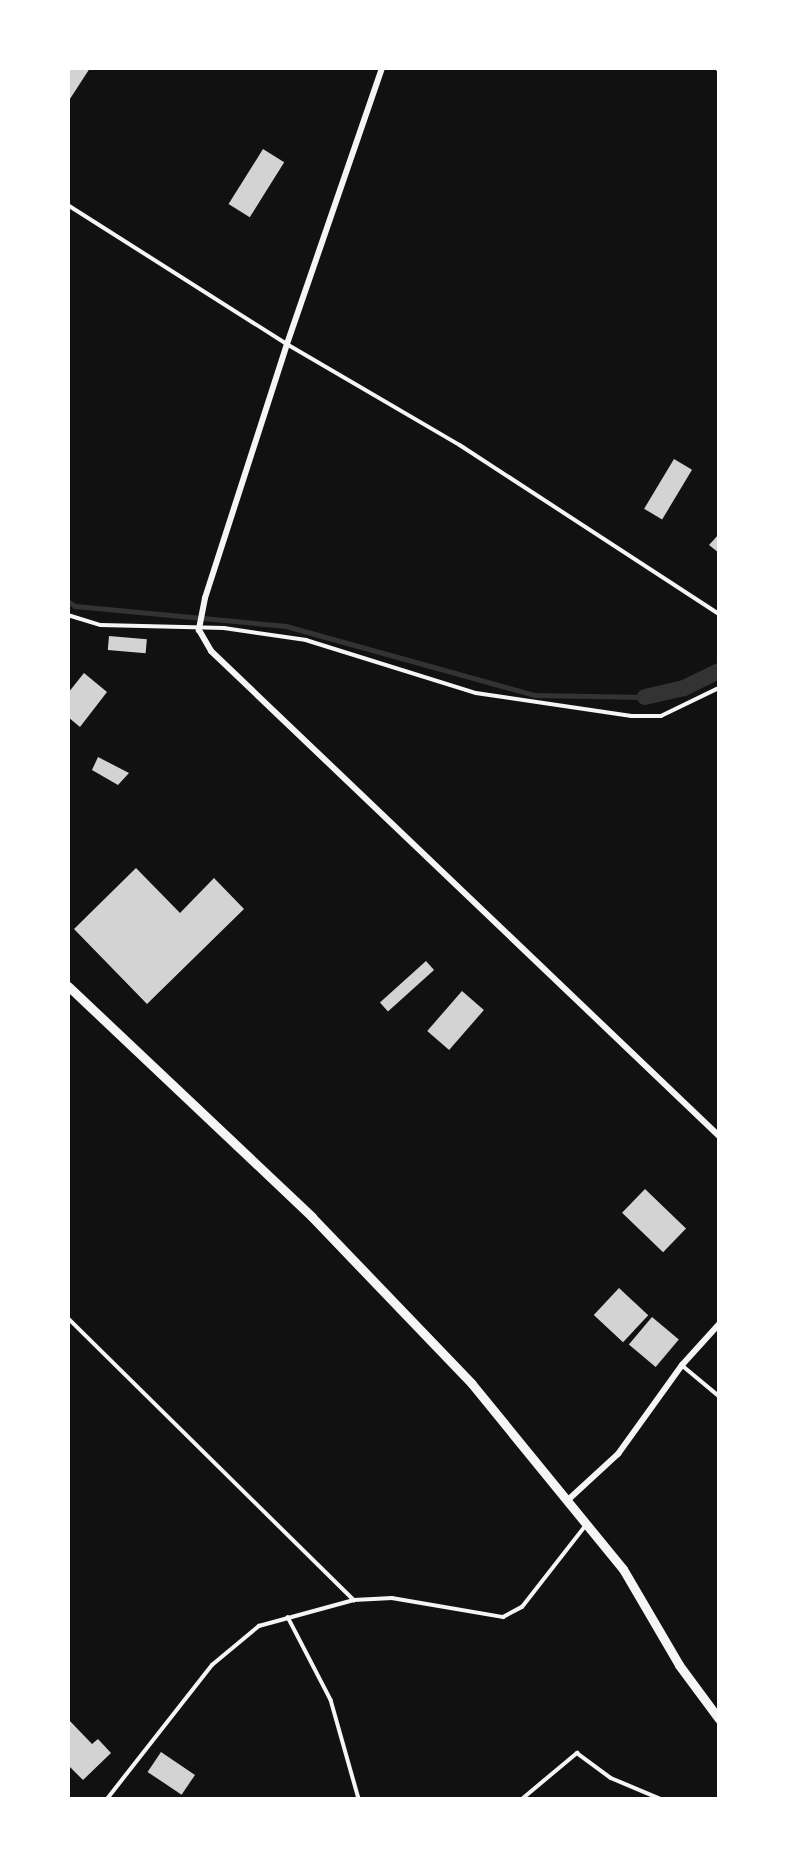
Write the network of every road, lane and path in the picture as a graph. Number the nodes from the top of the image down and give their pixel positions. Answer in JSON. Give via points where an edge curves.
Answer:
{"nodes":[{"id":1,"x":382,"y":68,"type":"edge"},
{"id":2,"x":68,"y":205,"type":"edge"},
{"id":3,"x":287,"y":344,"type":"junction"},
{"id":4,"x":719,"y":614,"type":"edge"},
{"id":5,"x":68,"y":615,"type":"edge"},
{"id":6,"x":199,"y":630,"type":"junction"},
{"id":7,"x":719,"y":688,"type":"edge"},
{"id":8,"x":68,"y":986,"type":"edge"},
{"id":9,"x":719,"y":1136,"type":"edge"},
{"id":10,"x":68,"y":1318,"type":"edge"},
{"id":11,"x":719,"y":1324,"type":"edge"},
{"id":12,"x":682,"y":1365,"type":"junction"},
{"id":13,"x":719,"y":1396,"type":"edge"},
{"id":14,"x":569,"y":1499,"type":"junction"},
{"id":15,"x":587,"y":1523,"type":"junction"},
{"id":16,"x":354,"y":1600,"type":"junction"},
{"id":17,"x":288,"y":1617,"type":"junction"},
{"id":18,"x":719,"y":1719,"type":"edge"},
{"id":19,"x":107,"y":1799,"type":"edge"},
{"id":20,"x":359,"y":1799,"type":"edge"},
{"id":21,"x":522,"y":1799,"type":"edge"},
{"id":22,"x":661,"y":1799,"type":"edge"}],
"edges":[{"from":1,"to":3,"type":"street"},
{"from":2,"to":3,"type":"lane"},
{"from":3,"to":4,"type":"lane","via":[[460,444]]},
{"from":3,"to":6,"type":"street","via":[[205,598]]},
{"from":5,"to":6,"type":"lane","via":[[100,625]]},
{"from":6,"to":7,"type":"lane","via":[[224,628],[306,640],[476,693],[631,716],[662,716]]},
{"from":6,"to":9,"type":"street","via":[[211,651]]},
{"from":8,"to":14,"type":"main road","via":[[312,1217],[472,1384]]},
{"from":10,"to":16,"type":"lane"},
{"from":11,"to":12,"type":"street"},
{"from":12,"to":13,"type":"lane"},
{"from":12,"to":14,"type":"street","via":[[618,1454]]},
{"from":14,"to":15,"type":"main road"},
{"from":15,"to":16,"type":"lane","via":[[522,1607],[503,1617],[392,1598]]},
{"from":15,"to":18,"type":"main road"},
{"from":16,"to":17,"type":"lane"},
{"from":17,"to":19,"type":"lane","via":[[259,1626],[212,1665]]},
{"from":17,"to":20,"type":"lane","via":[[331,1700]]},
{"from":21,"to":22,"type":"lane","via":[[577,1753],[611,1778]]}]}
